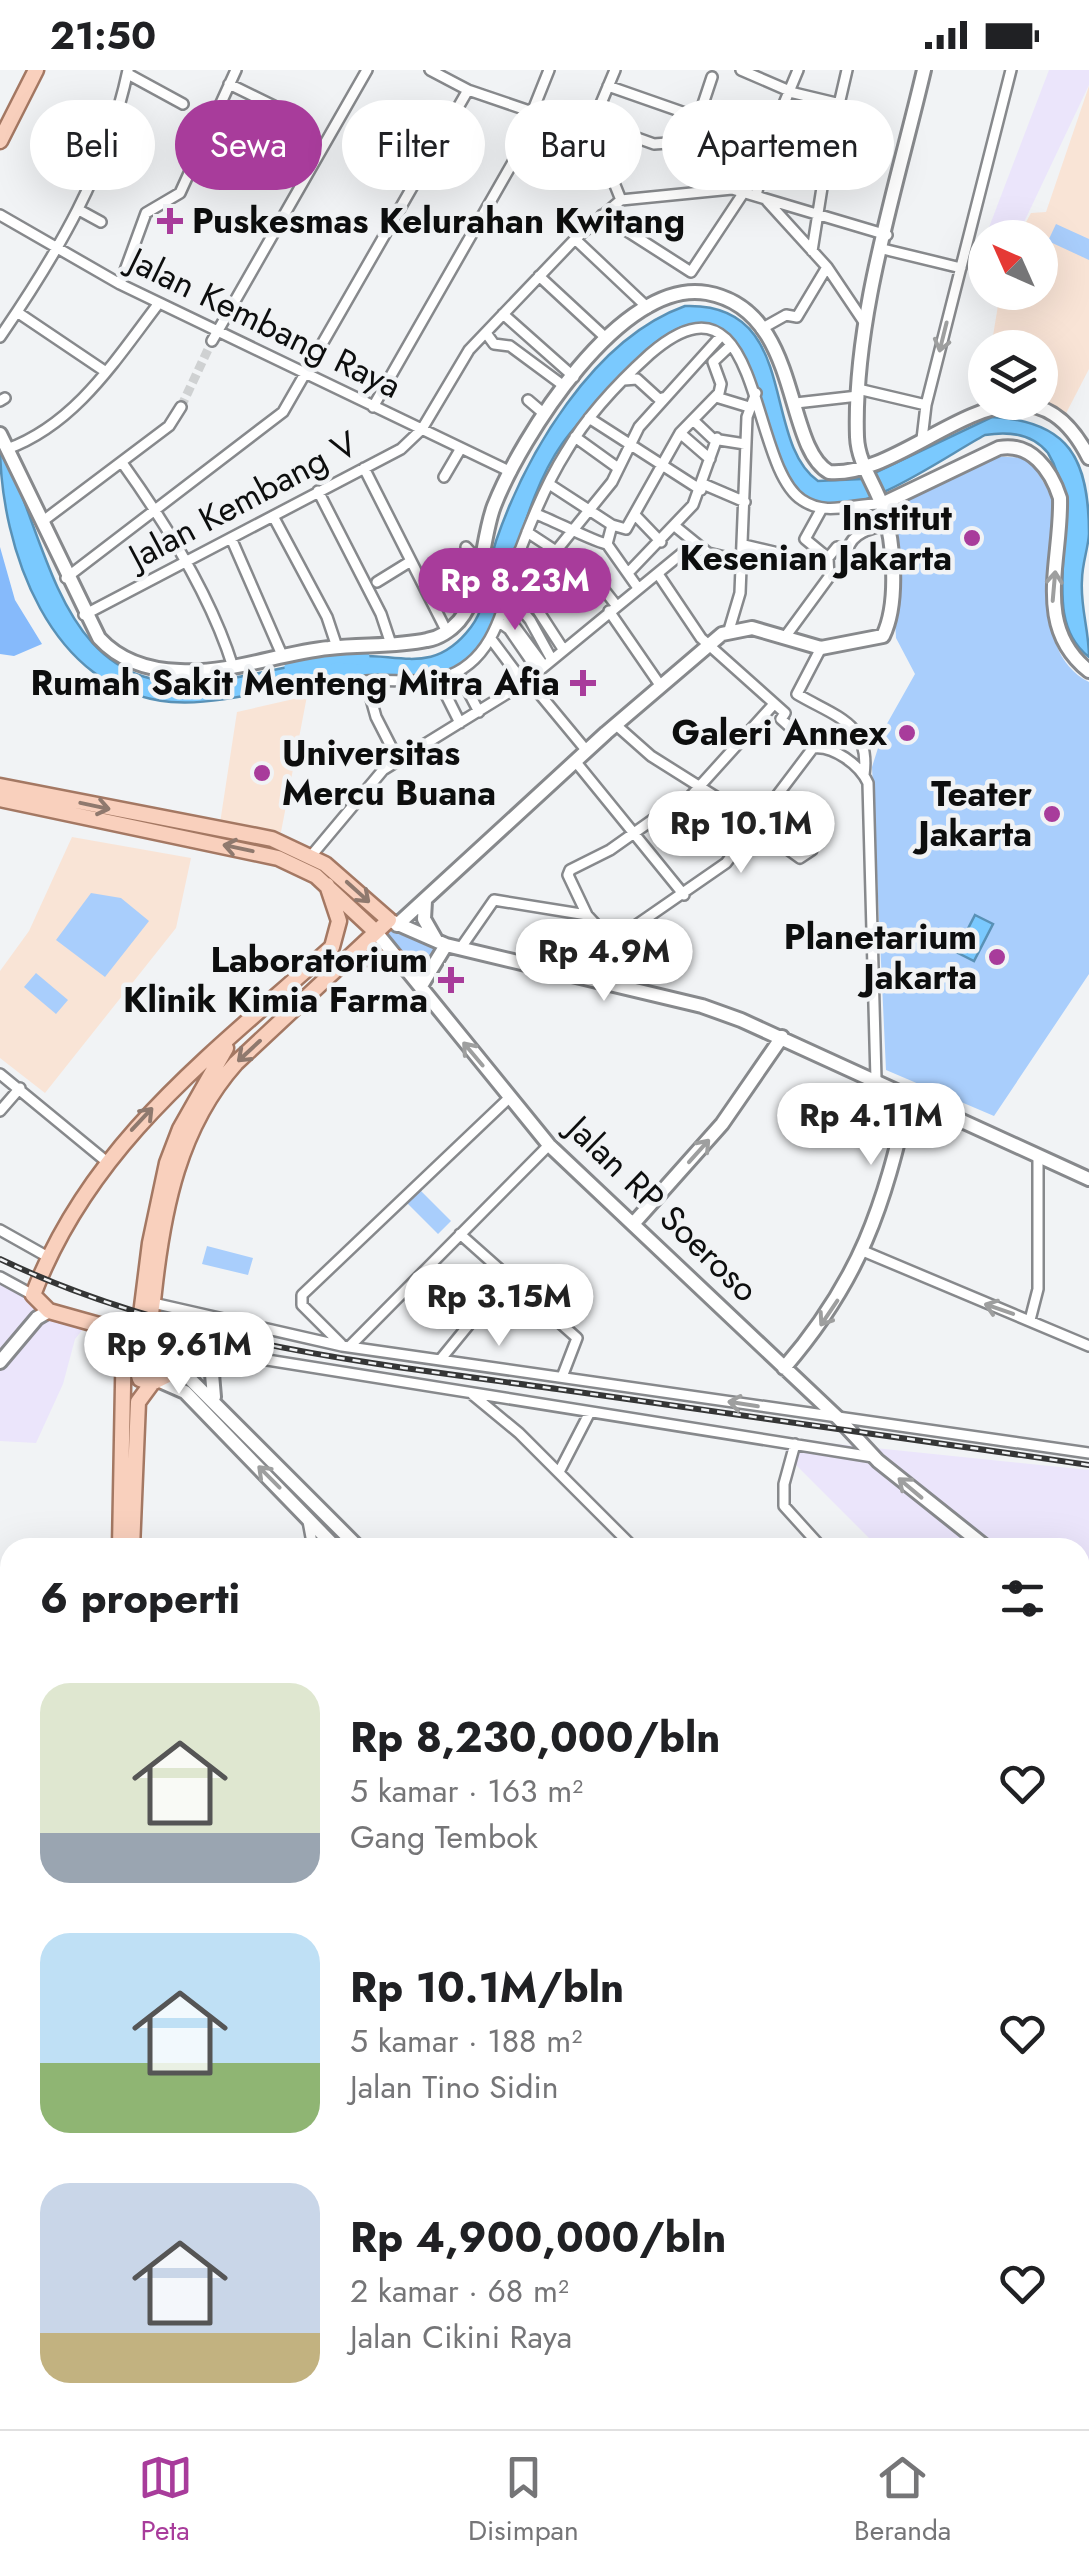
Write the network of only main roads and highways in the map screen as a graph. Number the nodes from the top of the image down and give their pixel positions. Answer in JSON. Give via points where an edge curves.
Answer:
{"nodes":[{"id":1,"x":36,"y":70,"type":"edge"},
{"id":2,"x":0,"y":141,"type":"edge"},
{"id":3,"x":0,"y":786,"type":"edge"},
{"id":4,"x":0,"y":799,"type":"edge"},
{"id":5,"x":327,"y":885,"type":"junction"},
{"id":6,"x":376,"y":932,"type":"junction"},
{"id":7,"x":332,"y":946,"type":"junction"},
{"id":8,"x":398,"y":958,"type":"road end"},
{"id":9,"x":346,"y":959,"type":"junction"},
{"id":10,"x":231,"y":1038,"type":"junction"},
{"id":11,"x":156,"y":1382,"type":"junction"},
{"id":12,"x":126,"y":1526,"type":"junction"},
{"id":13,"x":123,"y":1538,"type":"edge"},
{"id":14,"x":129,"y":1538,"type":"edge"}],
"edges":[{"from":1,"to":2,"type":"main road"},
{"from":3,"to":6,"type":"main road","one_way":true,"via":[[259,836],[311,856],[393,923]]},
{"from":5,"to":4,"type":"main road","name":"Jalan RP Soeroso","one_way":true,"via":[[270,855]]},
{"from":5,"to":6,"type":"main road","name":"Jalan RP Soeroso"},
{"from":5,"to":7,"type":"main road","via":[[339,921]]},
{"from":6,"to":9,"type":"main road"},
{"from":7,"to":9,"type":"main road"},
{"from":7,"to":10,"type":"main road"},
{"from":8,"to":9,"type":"main road"},
{"from":9,"to":11,"type":"main road","one_way":true,"via":[[236,1063],[208,1100],[172,1183],[150,1333],[170,1359]]},
{"from":10,"to":11,"type":"main road","via":[[180,1128],[160,1195],[135,1362],[140,1379]]},
{"from":12,"to":10,"type":"main road","one_way":true,"via":[[126,1338],[119,1327],[50,1311],[33,1295],[48,1257],[107,1162],[161,1099]]},
{"from":11,"to":12,"type":"main road","via":[[138,1402]]},
{"from":12,"to":13,"type":"main road"},
{"from":12,"to":14,"type":"main road"}]}
